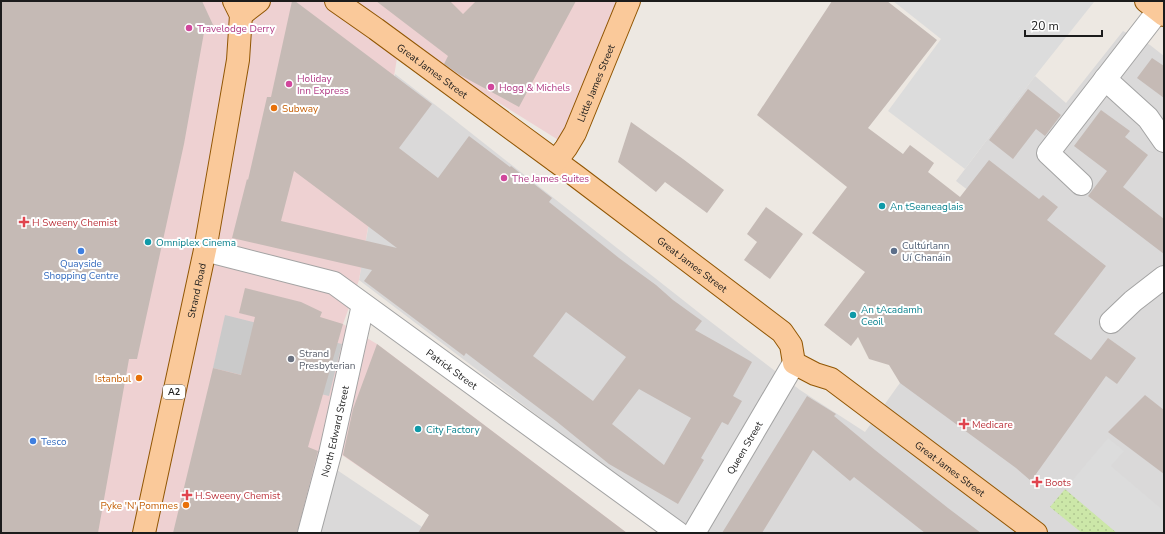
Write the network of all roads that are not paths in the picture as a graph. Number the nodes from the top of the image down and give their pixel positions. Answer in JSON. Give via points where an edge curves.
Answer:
{"nodes":[{"id":1,"x":259,"y":1,"type":"edge"},
{"id":2,"x":336,"y":1,"type":"edge"},
{"id":3,"x":629,"y":1,"type":"edge"},
{"id":4,"x":238,"y":8,"type":"edge"},
{"id":5,"x":1156,"y":9,"type":"edge"},
{"id":6,"x":1105,"y":79,"type":"junction"},
{"id":7,"x":1164,"y":140,"type":"edge"},
{"id":8,"x":556,"y":162,"type":"junction"},
{"id":9,"x":1081,"y":184,"type":"dead end"},
{"id":10,"x":206,"y":250,"type":"junction"},
{"id":11,"x":1164,"y":278,"type":"edge"},
{"id":12,"x":363,"y":304,"type":"junction"},
{"id":13,"x":1111,"y":322,"type":"dead end"},
{"id":14,"x":794,"y":363,"type":"junction"},
{"id":15,"x":144,"y":533,"type":"edge"},
{"id":16,"x":309,"y":533,"type":"edge"},
{"id":17,"x":678,"y":533,"type":"edge"},
{"id":18,"x":694,"y":533,"type":"edge"},
{"id":19,"x":1036,"y":533,"type":"edge"}],
"edges":[{"from":1,"to":4,"type":"main road","number":"A2"},
{"from":2,"to":8,"type":"main road","name":"Great James Street"},
{"from":3,"to":8,"type":"main road","name":"Little James Street","via":[[575,133]]},
{"from":4,"to":10,"type":"main road","name":"Strand Road","number":"A2","via":[[238,60]]},
{"from":5,"to":6,"type":"street"},
{"from":6,"to":7,"type":"street","via":[[1148,118]]},
{"from":6,"to":9,"type":"street","via":[[1048,153]]},
{"from":8,"to":14,"type":"main road","name":"Great James Street","via":[[782,332],[791,345]]},
{"from":10,"to":12,"type":"street","name":"Patrick Street","via":[[334,284]]},
{"from":10,"to":15,"type":"main road","name":"Strand Road","number":"A2"},
{"from":11,"to":13,"type":"street","via":[[1134,300]]},
{"from":12,"to":16,"type":"street","name":"North Edward Street","via":[[330,454]]},
{"from":12,"to":17,"type":"street","name":"Patrick Street"},
{"from":14,"to":18,"type":"street","name":"Queen Street"},
{"from":14,"to":19,"type":"main road","name":"Great James Street","via":[[831,379]]}]}
